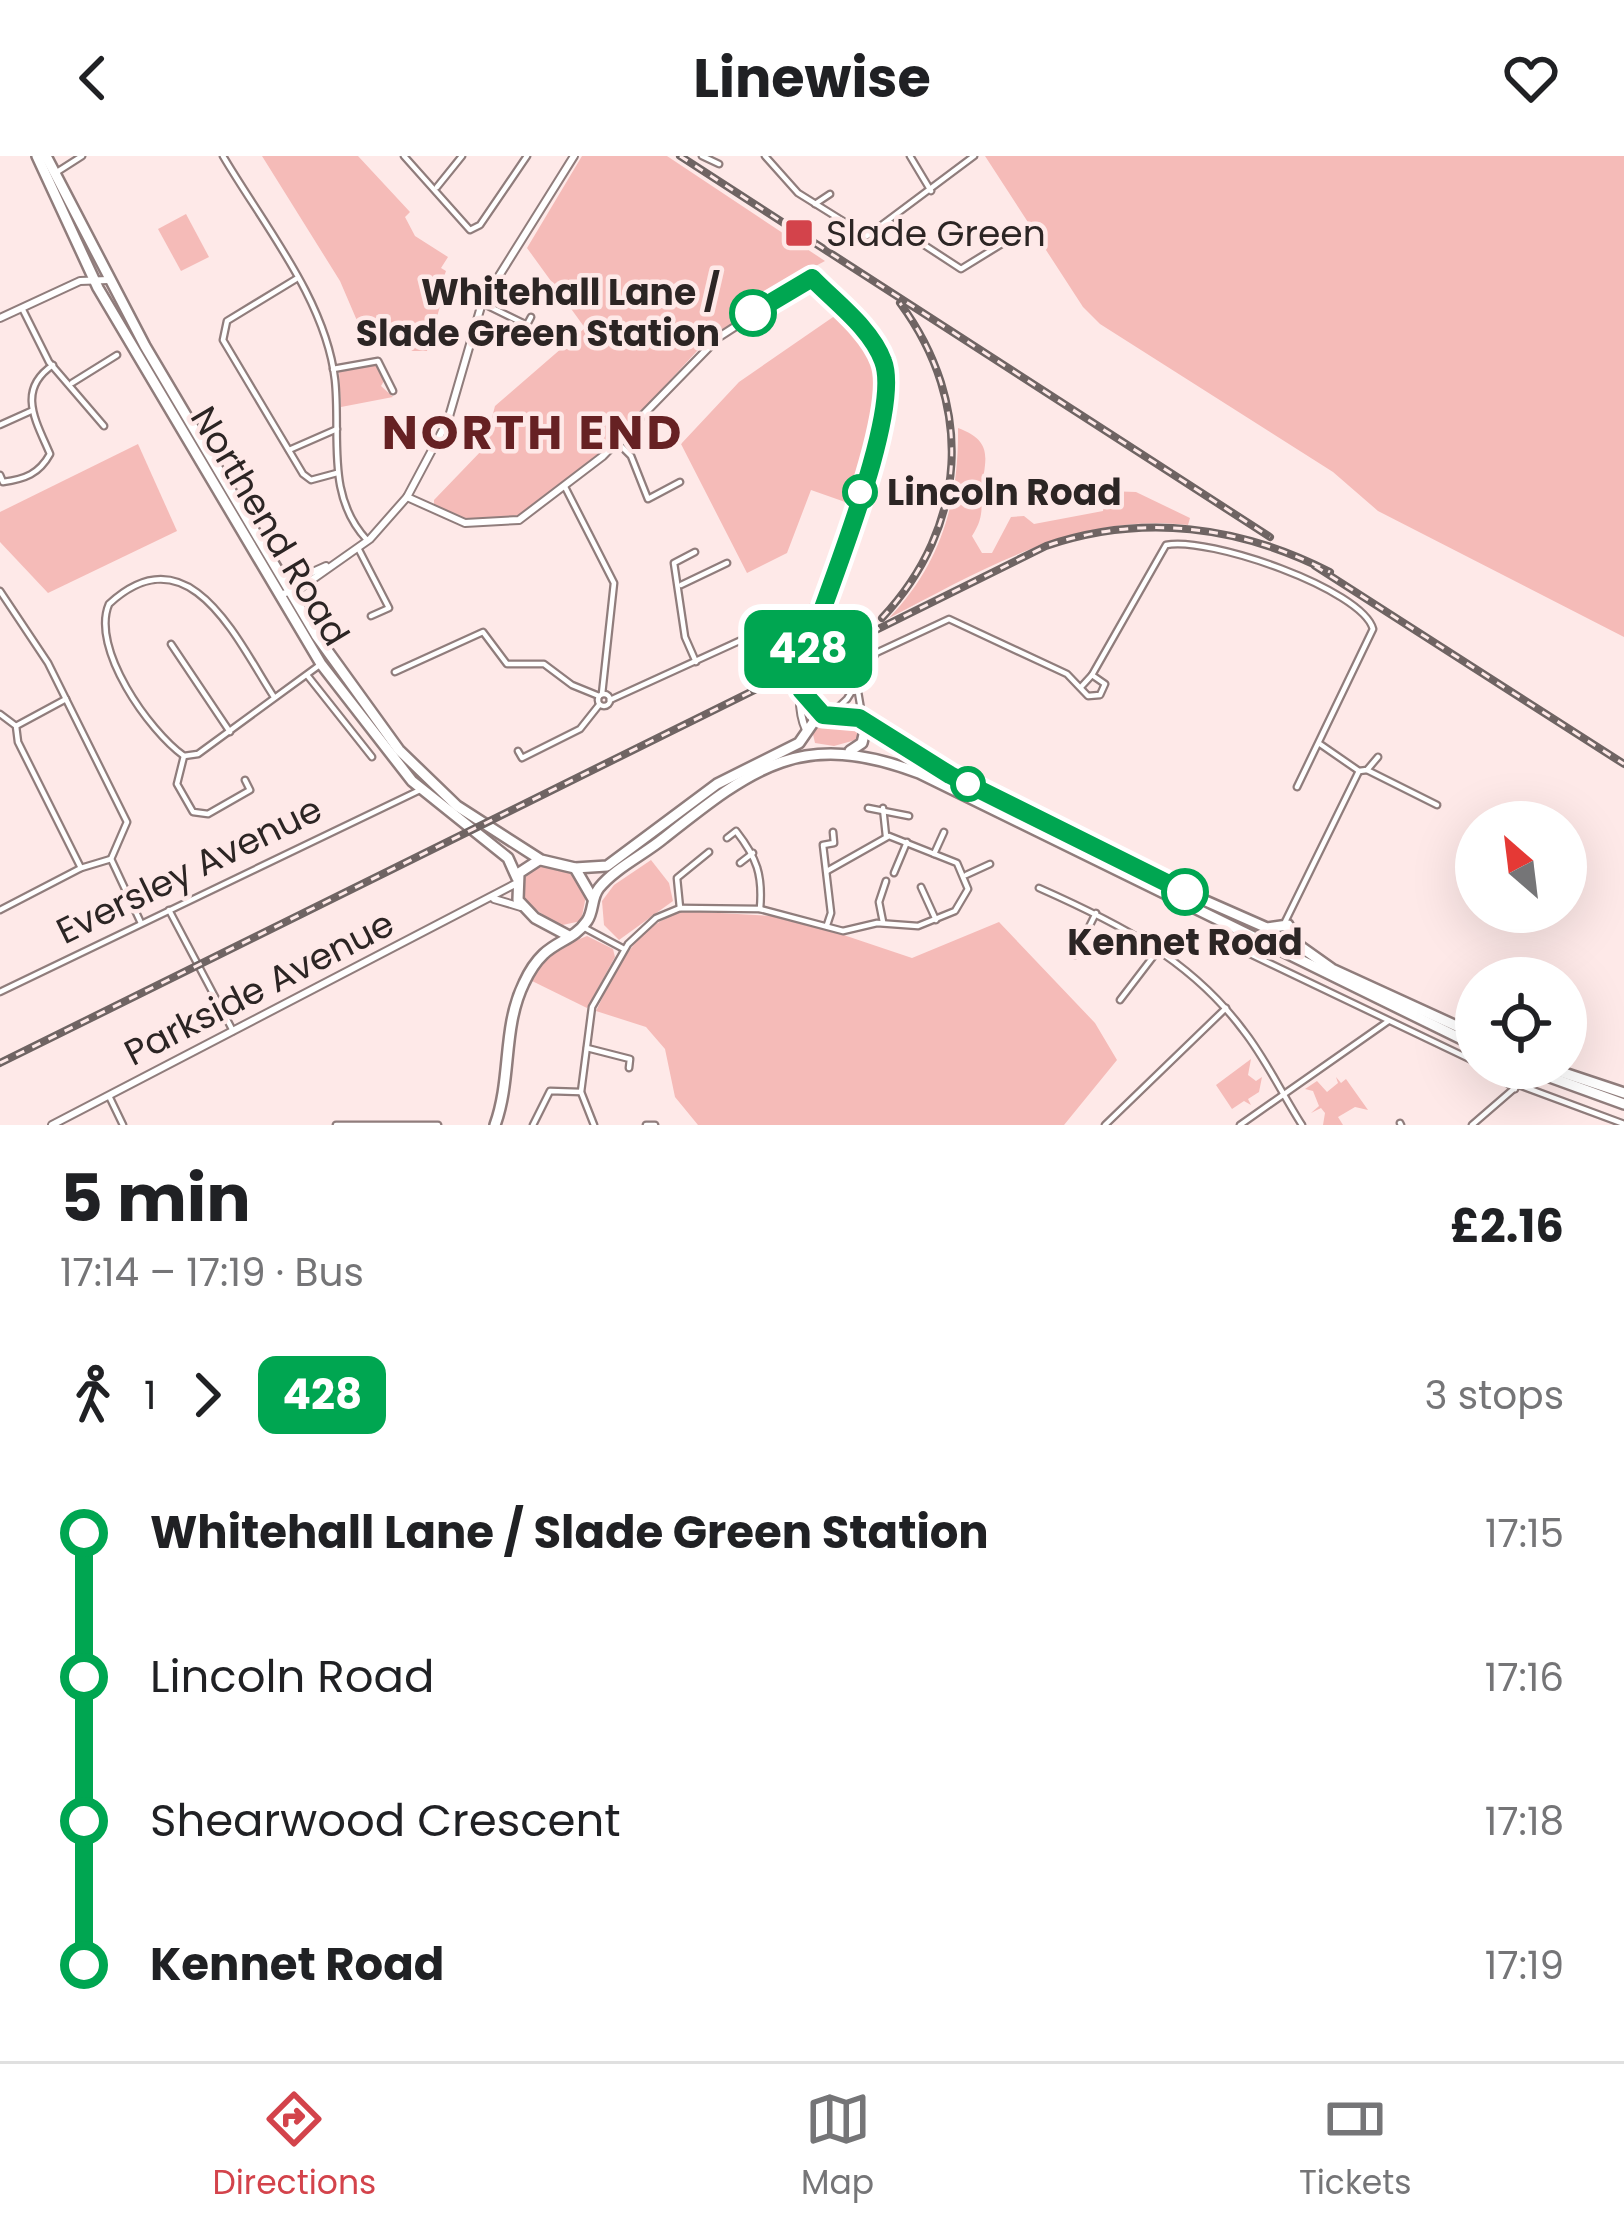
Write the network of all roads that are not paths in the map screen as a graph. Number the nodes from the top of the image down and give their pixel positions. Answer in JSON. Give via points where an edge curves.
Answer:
{"nodes":[{"id":1,"x":37,"y":156,"type":"edge"},
{"id":2,"x":46,"y":156,"type":"edge"},
{"id":3,"x":82,"y":156,"type":"edge"},
{"id":4,"x":223,"y":156,"type":"edge"},
{"id":5,"x":404,"y":156,"type":"edge"},
{"id":6,"x":462,"y":156,"type":"edge"},
{"id":7,"x":527,"y":156,"type":"edge"},
{"id":8,"x":574,"y":156,"type":"edge"},
{"id":9,"x":702,"y":156,"type":"edge"},
{"id":10,"x":765,"y":156,"type":"edge"},
{"id":11,"x":910,"y":156,"type":"edge"},
{"id":12,"x":974,"y":156,"type":"edge"},
{"id":13,"x":719,"y":164,"type":"dead end"},
{"id":14,"x":53,"y":173,"type":"junction"},
{"id":15,"x":436,"y":188,"type":"junction"},
{"id":16,"x":931,"y":191,"type":"junction"},
{"id":17,"x":830,"y":194,"type":"dead end"},
{"id":18,"x":815,"y":204,"type":"junction"},
{"id":19,"x":889,"y":223,"type":"junction"},
{"id":20,"x":1026,"y":229,"type":"dead end"},
{"id":21,"x":93,"y":278,"type":"junction"},
{"id":22,"x":296,"y":279,"type":"junction"},
{"id":23,"x":108,"y":280,"type":"junction"},
{"id":24,"x":482,"y":303,"type":"junction"},
{"id":25,"x":22,"y":308,"type":"junction"},
{"id":26,"x":531,"y":317,"type":"dead end"},
{"id":27,"x":0,"y":318,"type":"edge"},
{"id":28,"x":526,"y":326,"type":"junction"},
{"id":29,"x":522,"y":334,"type":"dead end"},
{"id":30,"x":117,"y":355,"type":"dead end"},
{"id":31,"x":53,"y":365,"type":"junction"},
{"id":32,"x":333,"y":369,"type":"junction"},
{"id":33,"x":72,"y":383,"type":"junction"},
{"id":34,"x":393,"y":391,"type":"dead end"},
{"id":35,"x":31,"y":411,"type":"junction"},
{"id":36,"x":0,"y":424,"type":"edge"},
{"id":37,"x":104,"y":426,"type":"dead end"},
{"id":38,"x":337,"y":429,"type":"junction"},
{"id":39,"x":617,"y":442,"type":"junction"},
{"id":40,"x":289,"y":450,"type":"junction"},
{"id":41,"x":337,"y":473,"type":"junction"},
{"id":42,"x":1,"y":480,"type":"edge"},
{"id":43,"x":680,"y":482,"type":"dead end"},
{"id":44,"x":565,"y":487,"type":"junction"},
{"id":45,"x":407,"y":496,"type":"junction"},
{"id":46,"x":511,"y":522,"type":"junction"},
{"id":47,"x":516,"y":532,"type":"dead end"},
{"id":48,"x":368,"y":540,"type":"junction"},
{"id":49,"x":358,"y":548,"type":"junction"},
{"id":50,"x":695,"y":552,"type":"dead end"},
{"id":51,"x":335,"y":562,"type":"junction"},
{"id":52,"x":727,"y":563,"type":"dead end"},
{"id":53,"x":279,"y":574,"type":"junction"},
{"id":54,"x":681,"y":585,"type":"junction"},
{"id":55,"x":0,"y":591,"type":"edge"},
{"id":56,"x":285,"y":594,"type":"junction"},
{"id":57,"x":823,"y":604,"type":"junction"},
{"id":58,"x":371,"y":616,"type":"dead end"},
{"id":59,"x":171,"y":644,"type":"dead end"},
{"id":60,"x":696,"y":662,"type":"junction"},
{"id":61,"x":1104,"y":662,"type":"junction"},
{"id":62,"x":321,"y":664,"type":"junction"},
{"id":63,"x":395,"y":673,"type":"dead end"},
{"id":64,"x":1067,"y":674,"type":"junction"},
{"id":65,"x":307,"y":675,"type":"junction"},
{"id":66,"x":1089,"y":676,"type":"junction"},
{"id":67,"x":1103,"y":680,"type":"junction"},
{"id":68,"x":856,"y":686,"type":"junction"},
{"id":69,"x":1081,"y":686,"type":"junction"},
{"id":70,"x":801,"y":690,"type":"junction"},
{"id":71,"x":600,"y":695,"type":"junction"},
{"id":72,"x":274,"y":697,"type":"junction"},
{"id":73,"x":66,"y":699,"type":"junction"},
{"id":74,"x":610,"y":700,"type":"junction"},
{"id":75,"x":599,"y":705,"type":"junction"},
{"id":76,"x":0,"y":714,"type":"edge"},
{"id":77,"x":826,"y":715,"type":"junction"},
{"id":78,"x":865,"y":724,"type":"junction"},
{"id":79,"x":16,"y":726,"type":"junction"},
{"id":80,"x":230,"y":732,"type":"junction"},
{"id":81,"x":806,"y":733,"type":"junction"},
{"id":82,"x":1320,"y":744,"type":"junction"},
{"id":83,"x":518,"y":751,"type":"dead end"},
{"id":84,"x":850,"y":751,"type":"junction"},
{"id":85,"x":822,"y":752,"type":"junction"},
{"id":86,"x":184,"y":756,"type":"junction"},
{"id":87,"x":372,"y":757,"type":"dead end"},
{"id":88,"x":1378,"y":757,"type":"dead end"},
{"id":89,"x":1367,"y":770,"type":"junction"},
{"id":90,"x":1359,"y":771,"type":"junction"},
{"id":91,"x":244,"y":780,"type":"dead end"},
{"id":92,"x":416,"y":786,"type":"junction"},
{"id":93,"x":1297,"y":787,"type":"dead end"},
{"id":94,"x":1437,"y":805,"type":"dead end"},
{"id":95,"x":868,"y":808,"type":"dead end"},
{"id":96,"x":883,"y":808,"type":"junction"},
{"id":97,"x":909,"y":816,"type":"dead end"},
{"id":98,"x":833,"y":832,"type":"dead end"},
{"id":99,"x":944,"y":832,"type":"dead end"},
{"id":100,"x":886,"y":836,"type":"junction"},
{"id":101,"x":727,"y":838,"type":"dead end"},
{"id":102,"x":907,"y":842,"type":"junction"},
{"id":103,"x":939,"y":842,"type":"junction"},
{"id":104,"x":948,"y":846,"type":"dead end"},
{"id":105,"x":709,"y":852,"type":"dead end"},
{"id":106,"x":753,"y":854,"type":"junction"},
{"id":107,"x":934,"y":854,"type":"junction"},
{"id":108,"x":111,"y":859,"type":"junction"},
{"id":109,"x":541,"y":860,"type":"junction"},
{"id":110,"x":740,"y":862,"type":"dead end"},
{"id":111,"x":990,"y":864,"type":"dead end"},
{"id":112,"x":81,"y":868,"type":"junction"},
{"id":113,"x":575,"y":868,"type":"junction"},
{"id":114,"x":827,"y":871,"type":"junction"},
{"id":115,"x":894,"y":874,"type":"dead end"},
{"id":116,"x":966,"y":875,"type":"junction"},
{"id":117,"x":516,"y":881,"type":"junction"},
{"id":118,"x":886,"y":881,"type":"dead end"},
{"id":119,"x":921,"y":887,"type":"dead end"},
{"id":120,"x":1040,"y":888,"type":"dead end"},
{"id":121,"x":491,"y":898,"type":"junction"},
{"id":122,"x":593,"y":905,"type":"junction"},
{"id":123,"x":680,"y":908,"type":"junction"},
{"id":124,"x":524,"y":909,"type":"junction"},
{"id":125,"x":760,"y":909,"type":"junction"},
{"id":126,"x":0,"y":910,"type":"edge"},
{"id":127,"x":169,"y":910,"type":"junction"},
{"id":128,"x":1096,"y":913,"type":"junction"},
{"id":129,"x":535,"y":918,"type":"junction"},
{"id":130,"x":936,"y":920,"type":"junction"},
{"id":131,"x":883,"y":922,"type":"junction"},
{"id":132,"x":141,"y":923,"type":"junction"},
{"id":133,"x":1284,"y":923,"type":"junction"},
{"id":134,"x":826,"y":925,"type":"junction"},
{"id":135,"x":583,"y":927,"type":"junction"},
{"id":136,"x":601,"y":933,"type":"junction"},
{"id":137,"x":1266,"y":933,"type":"junction"},
{"id":138,"x":567,"y":934,"type":"junction"},
{"id":139,"x":1290,"y":946,"type":"junction"},
{"id":140,"x":1159,"y":949,"type":"junction"},
{"id":141,"x":624,"y":950,"type":"junction"},
{"id":142,"x":540,"y":953,"type":"junction"},
{"id":143,"x":1248,"y":953,"type":"dead end"},
{"id":144,"x":1075,"y":955,"type":"dead end"},
{"id":145,"x":0,"y":992,"type":"edge"},
{"id":146,"x":1120,"y":1000,"type":"dead end"},
{"id":147,"x":1226,"y":1008,"type":"junction"},
{"id":148,"x":1389,"y":1020,"type":"junction"},
{"id":149,"x":1455,"y":1027,"type":"edge"},
{"id":150,"x":233,"y":1030,"type":"junction"},
{"id":151,"x":1455,"y":1037,"type":"edge"},
{"id":152,"x":587,"y":1048,"type":"junction"},
{"id":153,"x":1455,"y":1052,"type":"edge"},
{"id":154,"x":629,"y":1068,"type":"dead end"},
{"id":155,"x":1587,"y":1080,"type":"edge"},
{"id":156,"x":1515,"y":1089,"type":"edge"},
{"id":157,"x":1523,"y":1089,"type":"edge"},
{"id":158,"x":1582,"y":1089,"type":"edge"},
{"id":159,"x":581,"y":1092,"type":"junction"},
{"id":160,"x":1624,"y":1093,"type":"edge"},
{"id":161,"x":109,"y":1096,"type":"junction"},
{"id":162,"x":1284,"y":1096,"type":"junction"},
{"id":163,"x":1624,"y":1104,"type":"edge"},
{"id":164,"x":1623,"y":1124,"type":"edge"},
{"id":165,"x":52,"y":1125,"type":"edge"},
{"id":166,"x":123,"y":1125,"type":"edge"},
{"id":167,"x":336,"y":1125,"type":"edge"},
{"id":168,"x":438,"y":1125,"type":"edge"},
{"id":169,"x":495,"y":1125,"type":"edge"},
{"id":170,"x":533,"y":1125,"type":"edge"},
{"id":171,"x":594,"y":1125,"type":"edge"},
{"id":172,"x":646,"y":1125,"type":"edge"},
{"id":173,"x":655,"y":1125,"type":"edge"},
{"id":174,"x":1106,"y":1125,"type":"edge"},
{"id":175,"x":1240,"y":1125,"type":"edge"},
{"id":176,"x":1302,"y":1125,"type":"edge"},
{"id":177,"x":1472,"y":1125,"type":"edge"}],
"edges":[{"from":1,"to":21,"type":"main road","name":"Northend Road"},
{"from":2,"to":14,"type":"main road","name":"Northend Road"},
{"from":3,"to":14,"type":"street"},
{"from":4,"to":22,"type":"street"},
{"from":5,"to":15,"type":"street"},
{"from":6,"to":15,"type":"street"},
{"from":7,"to":15,"type":"street","via":[[470,230]]},
{"from":8,"to":24,"type":"street"},
{"from":9,"to":13,"type":"street"},
{"from":10,"to":18,"type":"street"},
{"from":11,"to":16,"type":"street"},
{"from":12,"to":16,"type":"street"},
{"from":14,"to":23,"type":"main road","name":"Northend Road"},
{"from":16,"to":19,"type":"street"},
{"from":17,"to":18,"type":"street"},
{"from":18,"to":19,"type":"street","via":[[864,236]]},
{"from":19,"to":20,"type":"street","via":[[961,269]]},
{"from":21,"to":23,"type":"street"},
{"from":21,"to":25,"type":"street"},
{"from":21,"to":56,"type":"main road","name":"Northend Road"},
{"from":22,"to":32,"type":"street"},
{"from":22,"to":40,"type":"street","via":[[227,321],[223,340]]},
{"from":23,"to":53,"type":"main road","name":"Northend Road"},
{"from":24,"to":28,"type":"street"},
{"from":24,"to":45,"type":"street","via":[[448,420]]},
{"from":25,"to":27,"type":"street"},
{"from":25,"to":31,"type":"street"},
{"from":26,"to":28,"type":"street"},
{"from":28,"to":29,"type":"street"},
{"from":30,"to":33,"type":"street"},
{"from":31,"to":33,"type":"street"},
{"from":31,"to":35,"type":"street","via":[[35,380]]},
{"from":32,"to":34,"type":"street","via":[[378,361]]},
{"from":32,"to":38,"type":"street"},
{"from":33,"to":37,"type":"street"},
{"from":35,"to":36,"type":"street"},
{"from":35,"to":42,"type":"street","via":[[50,454],[42,469]]},
{"from":38,"to":40,"type":"street"},
{"from":38,"to":41,"type":"street"},
{"from":39,"to":43,"type":"street","via":[[649,499]]},
{"from":39,"to":44,"type":"street"},
{"from":39,"to":57,"type":"street","via":[[701,352],[812,278],[874,344],[887,385],[879,436]]},
{"from":40,"to":41,"type":"street","via":[[307,478]]},
{"from":41,"to":48,"type":"street","via":[[344,506]]},
{"from":44,"to":46,"type":"street"},
{"from":44,"to":71,"type":"street","via":[[614,583]]},
{"from":45,"to":46,"type":"street","via":[[465,524]]},
{"from":45,"to":48,"type":"street"},
{"from":46,"to":47,"type":"street"},
{"from":48,"to":49,"type":"street"},
{"from":49,"to":51,"type":"street"},
{"from":49,"to":58,"type":"street","via":[[389,608]]},
{"from":50,"to":54,"type":"street","via":[[674,563]]},
{"from":51,"to":53,"type":"street","via":[[297,579]]},
{"from":51,"to":56,"type":"street"},
{"from":52,"to":54,"type":"street"},
{"from":53,"to":56,"type":"main road","name":"Northend Road"},
{"from":54,"to":60,"type":"street"},
{"from":55,"to":73,"type":"street"},
{"from":56,"to":62,"type":"main road","name":"Northend Road"},
{"from":56,"to":109,"type":"main road","name":"Northend Road","via":[[414,766],[457,806]]},
{"from":57,"to":60,"type":"street"},
{"from":57,"to":70,"type":"street"},
{"from":59,"to":80,"type":"street"},
{"from":60,"to":74,"type":"street"},
{"from":61,"to":66,"type":"street"},
{"from":61,"to":67,"type":"street"},
{"from":61,"to":82,"type":"street","via":[[1166,545],[1231,549],[1369,618],[1373,629]]},
{"from":62,"to":65,"type":"street"},
{"from":62,"to":92,"type":"main road","name":"Northend Road"},
{"from":63,"to":71,"type":"street","via":[[483,632],[507,664],[544,664]]},
{"from":64,"to":66,"type":"street"},
{"from":64,"to":68,"type":"street","via":[[949,619],[876,652]]},
{"from":64,"to":69,"type":"street"},
{"from":65,"to":72,"type":"street"},
{"from":65,"to":87,"type":"street"},
{"from":66,"to":67,"type":"street"},
{"from":66,"to":69,"type":"street"},
{"from":67,"to":69,"type":"street","via":[[1096,697]]},
{"from":68,"to":77,"type":"street"},
{"from":68,"to":78,"type":"street"},
{"from":70,"to":77,"type":"street"},
{"from":70,"to":81,"type":"street"},
{"from":71,"to":74,"type":"street"},
{"from":71,"to":75,"type":"street"},
{"from":72,"to":80,"type":"street"},
{"from":72,"to":86,"type":"street","via":[[211,600],[192,586],[155,581],[117,597],[104,622],[123,679],[157,732]]},
{"from":73,"to":79,"type":"street"},
{"from":73,"to":108,"type":"street","via":[[127,822]]},
{"from":74,"to":75,"type":"street"},
{"from":75,"to":83,"type":"street","via":[[580,730],[522,758]]},
{"from":76,"to":79,"type":"street"},
{"from":77,"to":78,"type":"main road"},
{"from":77,"to":81,"type":"main road"},
{"from":78,"to":84,"type":"main road","via":[[862,743]]},
{"from":78,"to":137,"type":"main road"},
{"from":79,"to":112,"type":"street"},
{"from":80,"to":86,"type":"street"},
{"from":81,"to":85,"type":"main road"},
{"from":81,"to":113,"type":"main road","via":[[717,784],[617,862]]},
{"from":82,"to":90,"type":"street"},
{"from":82,"to":93,"type":"street"},
{"from":84,"to":85,"type":"main road"},
{"from":84,"to":137,"type":"main road","via":[[919,773]]},
{"from":85,"to":122,"type":"main road","via":[[767,767],[719,794],[605,882]]},
{"from":86,"to":91,"type":"street","via":[[177,784],[193,812],[208,814],[250,790]]},
{"from":88,"to":89,"type":"street"},
{"from":89,"to":90,"type":"street"},
{"from":89,"to":94,"type":"street"},
{"from":90,"to":133,"type":"street"},
{"from":92,"to":117,"type":"main road","name":"Northend Road","via":[[508,858]]},
{"from":92,"to":127,"type":"street","name":"Eversley Avenue"},
{"from":95,"to":96,"type":"street"},
{"from":96,"to":97,"type":"street"},
{"from":96,"to":100,"type":"street"},
{"from":98,"to":114,"type":"street","via":[[834,843],[824,844]]},
{"from":99,"to":103,"type":"street"},
{"from":100,"to":102,"type":"street"},
{"from":100,"to":114,"type":"street"},
{"from":101,"to":106,"type":"street","via":[[736,831]]},
{"from":102,"to":107,"type":"street"},
{"from":102,"to":115,"type":"street"},
{"from":103,"to":104,"type":"street"},
{"from":103,"to":107,"type":"street"},
{"from":105,"to":123,"type":"street","via":[[677,878]]},
{"from":106,"to":110,"type":"street"},
{"from":106,"to":125,"type":"street"},
{"from":107,"to":116,"type":"street"},
{"from":108,"to":112,"type":"street"},
{"from":108,"to":132,"type":"street"},
{"from":109,"to":113,"type":"main road"},
{"from":109,"to":117,"type":"main road"},
{"from":111,"to":116,"type":"street"},
{"from":112,"to":126,"type":"street"},
{"from":113,"to":122,"type":"main road"},
{"from":114,"to":134,"type":"street"},
{"from":116,"to":130,"type":"street","via":[[962,905]]},
{"from":117,"to":121,"type":"street","name":"Parkside Avenue"},
{"from":117,"to":124,"type":"main road"},
{"from":118,"to":131,"type":"street"},
{"from":119,"to":130,"type":"street"},
{"from":120,"to":128,"type":"street"},
{"from":121,"to":124,"type":"street"},
{"from":121,"to":150,"type":"street","name":"Parkside Avenue"},
{"from":122,"to":135,"type":"main road"},
{"from":122,"to":136,"type":"street"},
{"from":123,"to":125,"type":"street"},
{"from":123,"to":141,"type":"street","via":[[648,922]]},
{"from":124,"to":129,"type":"main road"},
{"from":125,"to":134,"type":"street"},
{"from":127,"to":132,"type":"street","name":"Eversley Avenue"},
{"from":127,"to":150,"type":"street"},
{"from":128,"to":140,"type":"street"},
{"from":128,"to":144,"type":"street"},
{"from":129,"to":138,"type":"main road"},
{"from":129,"to":142,"type":"main road","via":[[544,931]]},
{"from":130,"to":131,"type":"street"},
{"from":131,"to":134,"type":"street","via":[[850,931]]},
{"from":132,"to":145,"type":"street","name":"Eversley Avenue"},
{"from":133,"to":137,"type":"main road"},
{"from":133,"to":139,"type":"main road","via":[[1292,928]]},
{"from":135,"to":136,"type":"street"},
{"from":135,"to":138,"type":"main road"},
{"from":136,"to":141,"type":"street"},
{"from":137,"to":139,"type":"main road","via":[[1272,951]]},
{"from":138,"to":142,"type":"main road"},
{"from":139,"to":149,"type":"main road"},
{"from":139,"to":151,"type":"main road","via":[[1360,994]]},
{"from":140,"to":146,"type":"street"},
{"from":140,"to":147,"type":"street"},
{"from":141,"to":152,"type":"street","via":[[592,1007]]},
{"from":142,"to":169,"type":"main road","via":[[513,1012]]},
{"from":143,"to":148,"type":"street"},
{"from":147,"to":162,"type":"street"},
{"from":147,"to":174,"type":"street"},
{"from":148,"to":153,"type":"street"},
{"from":148,"to":162,"type":"street"},
{"from":150,"to":161,"type":"street","name":"Parkside Avenue"},
{"from":152,"to":154,"type":"street","via":[[630,1059]]},
{"from":152,"to":159,"type":"street"},
{"from":155,"to":160,"type":"main road"},
{"from":156,"to":177,"type":"street"},
{"from":157,"to":164,"type":"street"},
{"from":158,"to":163,"type":"main road"},
{"from":159,"to":170,"type":"street","via":[[550,1091]]},
{"from":159,"to":171,"type":"street"},
{"from":161,"to":165,"type":"street","name":"Parkside Avenue"},
{"from":161,"to":166,"type":"street"},
{"from":162,"to":175,"type":"street"},
{"from":162,"to":176,"type":"street"},
{"from":167,"to":168,"type":"street"},
{"from":172,"to":173,"type":"street"}]}
